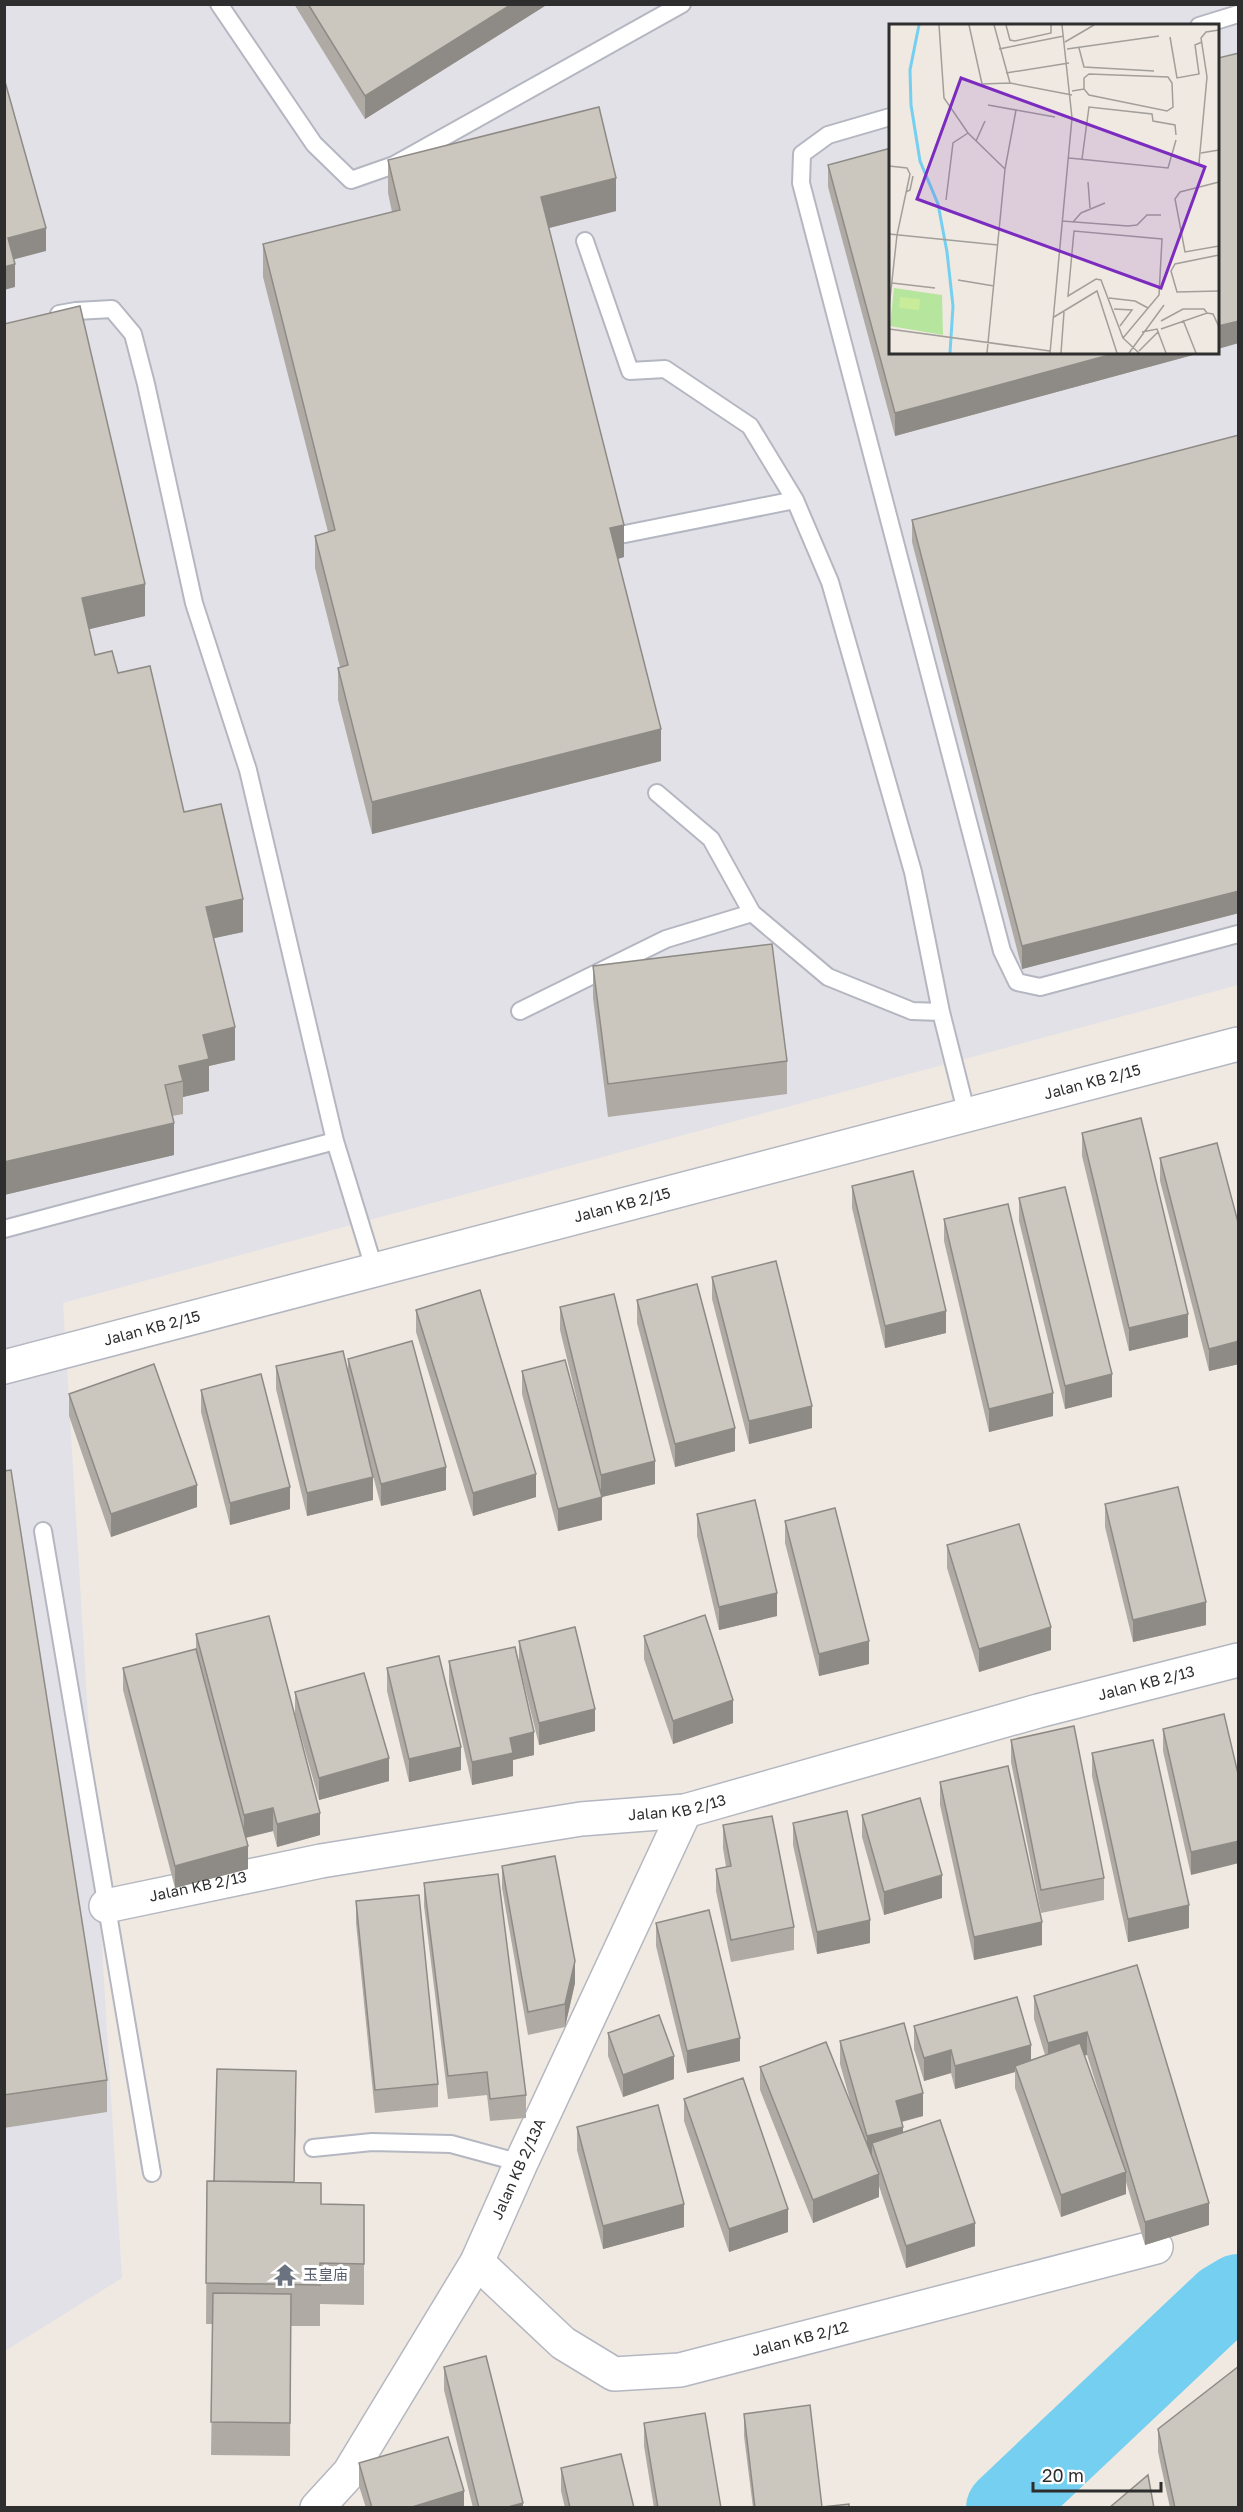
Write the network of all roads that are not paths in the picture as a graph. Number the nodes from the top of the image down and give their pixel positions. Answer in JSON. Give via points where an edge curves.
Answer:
{"nodes":[{"id":1,"x":219,"y":4,"type":"edge"},
{"id":2,"x":682,"y":4,"type":"edge"},
{"id":3,"x":1239,"y":14,"type":"edge"},
{"id":4,"x":1206,"y":24,"type":"edge"},
{"id":5,"x":889,"y":118,"type":"edge"},
{"id":6,"x":585,"y":241,"type":"dead end"},
{"id":7,"x":45,"y":317,"type":"edge"},
{"id":8,"x":795,"y":500,"type":"junction"},
{"id":9,"x":625,"y":534,"type":"edge"},
{"id":10,"x":657,"y":793,"type":"dead end"},
{"id":11,"x":752,"y":913,"type":"junction"},
{"id":12,"x":1239,"y":934,"type":"edge"},
{"id":13,"x":520,"y":1011,"type":"dead end"},
{"id":14,"x":941,"y":1012,"type":"junction"},
{"id":15,"x":1239,"y":1044,"type":"edge"},
{"id":16,"x":967,"y":1115,"type":"junction"},
{"id":17,"x":335,"y":1141,"type":"junction"},
{"id":18,"x":4,"y":1229,"type":"edge"},
{"id":19,"x":374,"y":1268,"type":"junction"},
{"id":20,"x":4,"y":1367,"type":"edge"},
{"id":21,"x":44,"y":1531,"type":"dead end"},
{"id":22,"x":1239,"y":1660,"type":"edge"},
{"id":23,"x":685,"y":1811,"type":"junction"},
{"id":24,"x":106,"y":1906,"type":"junction"},
{"id":25,"x":313,"y":2148,"type":"dead end"},
{"id":26,"x":520,"y":2163,"type":"junction"},
{"id":27,"x":152,"y":2174,"type":"dead end"},
{"id":28,"x":1156,"y":2247,"type":"dead end"},
{"id":29,"x":477,"y":2262,"type":"junction"},
{"id":30,"x":317,"y":2508,"type":"edge"}],
"edges":[{"from":1,"to":2,"type":"lane","via":[[314,144],[351,180],[394,165]]},
{"from":3,"to":4,"type":"lane"},
{"from":5,"to":12,"type":"lane","via":[[828,135],[802,154],[801,183],[1002,951],[1017,982],[1040,987]]},
{"from":6,"to":8,"type":"lane","via":[[630,371],[665,369],[750,426]]},
{"from":7,"to":17,"type":"lane","via":[[112,309],[133,334],[194,603],[248,770]]},
{"from":8,"to":9,"type":"lane"},
{"from":8,"to":14,"type":"lane","via":[[830,582],[913,872]]},
{"from":10,"to":11,"type":"lane","via":[[711,839]]},
{"from":11,"to":13,"type":"lane","via":[[666,939]]},
{"from":11,"to":14,"type":"lane","via":[[828,977],[912,1011]]},
{"from":14,"to":16,"type":"lane"},
{"from":15,"to":16,"type":"street","name":"Jalan KB 2/15"},
{"from":16,"to":19,"type":"street","name":"Jalan KB 2/15"},
{"from":17,"to":18,"type":"lane"},
{"from":17,"to":19,"type":"lane"},
{"from":19,"to":20,"type":"street","name":"Jalan KB 2/15"},
{"from":21,"to":24,"type":"lane"},
{"from":22,"to":23,"type":"street","name":"Jalan KB 2/13"},
{"from":23,"to":24,"type":"street","name":"Jalan KB 2/13","via":[[581,1819],[321,1861]]},
{"from":23,"to":26,"type":"street","name":"Jalan KB 2/13A"},
{"from":24,"to":27,"type":"lane"},
{"from":25,"to":26,"type":"lane","via":[[372,2142],[450,2144]]},
{"from":26,"to":29,"type":"street","name":"Jalan KB 2/13A"},
{"from":28,"to":29,"type":"street","name":"Jalan KB 2/12","via":[[680,2370],[614,2374],[563,2343]]},
{"from":29,"to":30,"type":"street","name":"Jalan KB 2/13A","via":[[349,2473]]}]}
